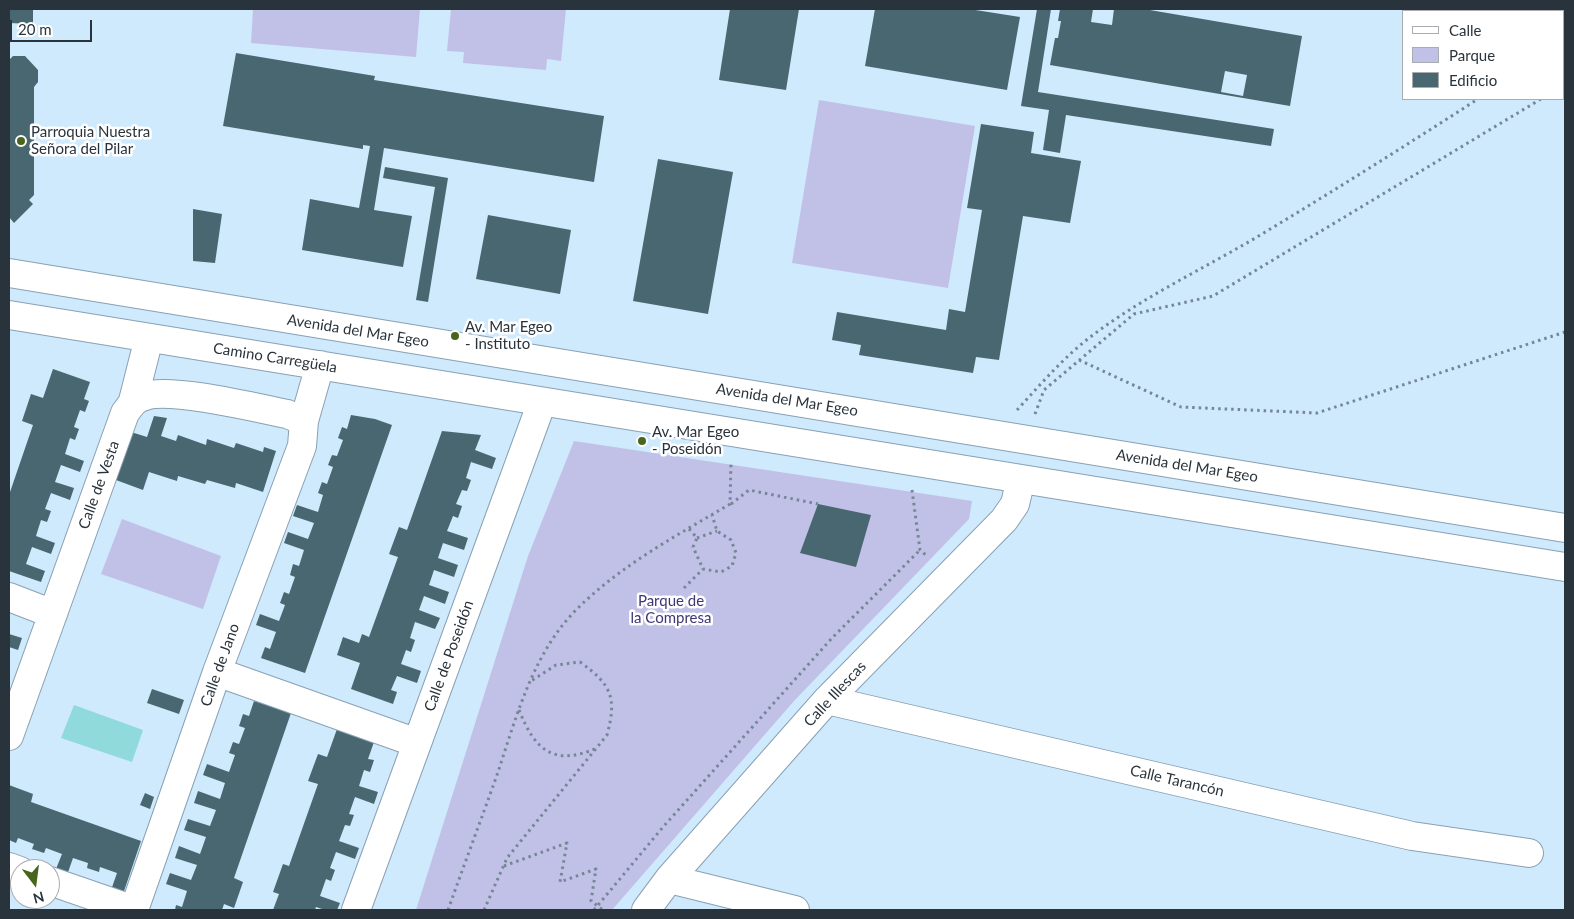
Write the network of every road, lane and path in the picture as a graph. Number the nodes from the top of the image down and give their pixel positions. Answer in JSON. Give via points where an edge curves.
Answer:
{"nodes":[{"id":1,"x":1476,"y":100,"type":"edge"},
{"id":2,"x":1539,"y":100,"type":"edge"},
{"id":3,"x":9,"y":273,"type":"edge"},
{"id":4,"x":9,"y":315,"type":"edge"},
{"id":5,"x":1565,"y":332,"type":"edge"},
{"id":6,"x":149,"y":338,"type":"junction"},
{"id":7,"x":1079,"y":360,"type":"junction"},
{"id":8,"x":320,"y":365,"type":"junction"},
{"id":9,"x":133,"y":401,"type":"junction"},
{"id":10,"x":542,"y":402,"type":"junction"},
{"id":11,"x":304,"y":421,"type":"junction"},
{"id":12,"x":732,"y":432,"type":"junction"},
{"id":13,"x":1017,"y":439,"type":"junction"},
{"id":14,"x":908,"y":462,"type":"junction"},
{"id":15,"x":1021,"y":479,"type":"junction"},
{"id":16,"x":730,"y":504,"type":"junction"},
{"id":17,"x":818,"y":504,"type":"dead end"},
{"id":18,"x":712,"y":515,"type":"junction"},
{"id":19,"x":1565,"y":528,"type":"edge"},
{"id":20,"x":689,"y":529,"type":"junction"},
{"id":21,"x":717,"y":531,"type":"junction"},
{"id":22,"x":697,"y":538,"type":"junction"},
{"id":23,"x":920,"y":550,"type":"junction"},
{"id":24,"x":1565,"y":567,"type":"edge"},
{"id":25,"x":703,"y":569,"type":"junction"},
{"id":26,"x":948,"y":577,"type":"junction"},
{"id":27,"x":684,"y":588,"type":"dead end"},
{"id":28,"x":9,"y":597,"type":"edge"},
{"id":29,"x":54,"y":614,"type":"junction"},
{"id":30,"x":218,"y":672,"type":"junction"},
{"id":31,"x":529,"y":683,"type":"junction"},
{"id":32,"x":826,"y":700,"type":"junction"},
{"id":33,"x":519,"y":709,"type":"junction"},
{"id":34,"x":9,"y":736,"type":"edge"},
{"id":35,"x":417,"y":743,"type":"junction"},
{"id":36,"x":597,"y":748,"type":"junction"},
{"id":37,"x":1529,"y":853,"type":"dead end"},
{"id":38,"x":504,"y":866,"type":"junction"},
{"id":39,"x":669,"y":879,"type":"junction"},
{"id":40,"x":60,"y":884,"type":"edge"},
{"id":41,"x":598,"y":906,"type":"junction"},
{"id":42,"x":134,"y":910,"type":"edge"},
{"id":43,"x":356,"y":910,"type":"edge"},
{"id":44,"x":448,"y":910,"type":"edge"},
{"id":45,"x":484,"y":910,"type":"edge"},
{"id":46,"x":594,"y":910,"type":"edge"},
{"id":47,"x":603,"y":910,"type":"edge"},
{"id":48,"x":646,"y":910,"type":"edge"},
{"id":49,"x":795,"y":910,"type":"edge"}],
"edges":[{"from":1,"to":13,"type":"path","via":[[1366,172],[1139,304],[1088,339],[1050,373],[1016,411]]},
{"from":2,"to":7,"type":"path","via":[[1213,296],[1134,314]]},
{"from":3,"to":13,"type":"street","name":"Avenida del Mar Egeo"},
{"from":4,"to":6,"type":"street","name":"Camino Carregüela"},
{"from":5,"to":7,"type":"path","via":[[1317,414],[1181,407]]},
{"from":6,"to":8,"type":"street","name":"Camino Carregüela"},
{"from":6,"to":9,"type":"street","name":"Calle de Vesta"},
{"from":7,"to":13,"type":"path","via":[[1044,390]]},
{"from":8,"to":10,"type":"street","name":"Camino Carregüela"},
{"from":8,"to":11,"type":"street","name":"Calle de Jano"},
{"from":9,"to":11,"type":"street","via":[[146,395],[171,394],[288,414]]},
{"from":9,"to":29,"type":"street","name":"Calle de Vesta","via":[[125,414]]},
{"from":10,"to":12,"type":"street"},
{"from":10,"to":35,"type":"street","name":"Calle de Poseidón"},
{"from":11,"to":30,"type":"street","name":"Calle de Jano","via":[[302,446]]},
{"from":12,"to":14,"type":"street"},
{"from":12,"to":16,"type":"path"},
{"from":13,"to":19,"type":"street","name":"Avenida del Mar Egeo"},
{"from":14,"to":15,"type":"street"},
{"from":14,"to":23,"type":"path"},
{"from":15,"to":24,"type":"street"},
{"from":15,"to":26,"type":"street","name":"Calle Illescas","via":[[1016,504]]},
{"from":16,"to":17,"type":"path","via":[[749,490]]},
{"from":16,"to":18,"type":"path"},
{"from":18,"to":20,"type":"path"},
{"from":18,"to":21,"type":"path"},
{"from":20,"to":22,"type":"path"},
{"from":20,"to":31,"type":"path","via":[[632,562],[574,612],[543,654]]},
{"from":21,"to":22,"type":"path"},
{"from":21,"to":25,"type":"path","via":[[731,540],[736,553],[732,566],[721,572]]},
{"from":22,"to":25,"type":"path","via":[[693,547]]},
{"from":23,"to":26,"type":"path"},
{"from":23,"to":41,"type":"path","via":[[832,638],[663,826]]},
{"from":25,"to":27,"type":"path"},
{"from":26,"to":32,"type":"street","name":"Calle Illescas"},
{"from":28,"to":29,"type":"street"},
{"from":29,"to":34,"type":"street","name":"Calle de Vesta"},
{"from":30,"to":35,"type":"street"},
{"from":30,"to":42,"type":"street","name":"Calle de Jano"},
{"from":31,"to":33,"type":"path"},
{"from":31,"to":36,"type":"path","via":[[556,665],[580,662],[597,674],[610,692],[613,712],[607,735]]},
{"from":32,"to":37,"type":"street","name":"Calle Tarancón","via":[[1412,836]]},
{"from":32,"to":39,"type":"street","name":"Calle Illescas"},
{"from":33,"to":36,"type":"path","via":[[528,734],[542,750],[582,755]]},
{"from":33,"to":44,"type":"path"},
{"from":35,"to":43,"type":"street","name":"Calle de Poseidón"},
{"from":36,"to":38,"type":"path","via":[[540,815]]},
{"from":38,"to":41,"type":"path","via":[[567,843],[560,882],[596,869],[591,901]]},
{"from":38,"to":45,"type":"path"},
{"from":39,"to":48,"type":"street","name":"Calle Illescas"},
{"from":39,"to":49,"type":"street"},
{"from":40,"to":42,"type":"street","name":"Calle de Jano"},
{"from":41,"to":46,"type":"path"},
{"from":41,"to":47,"type":"path"}]}
